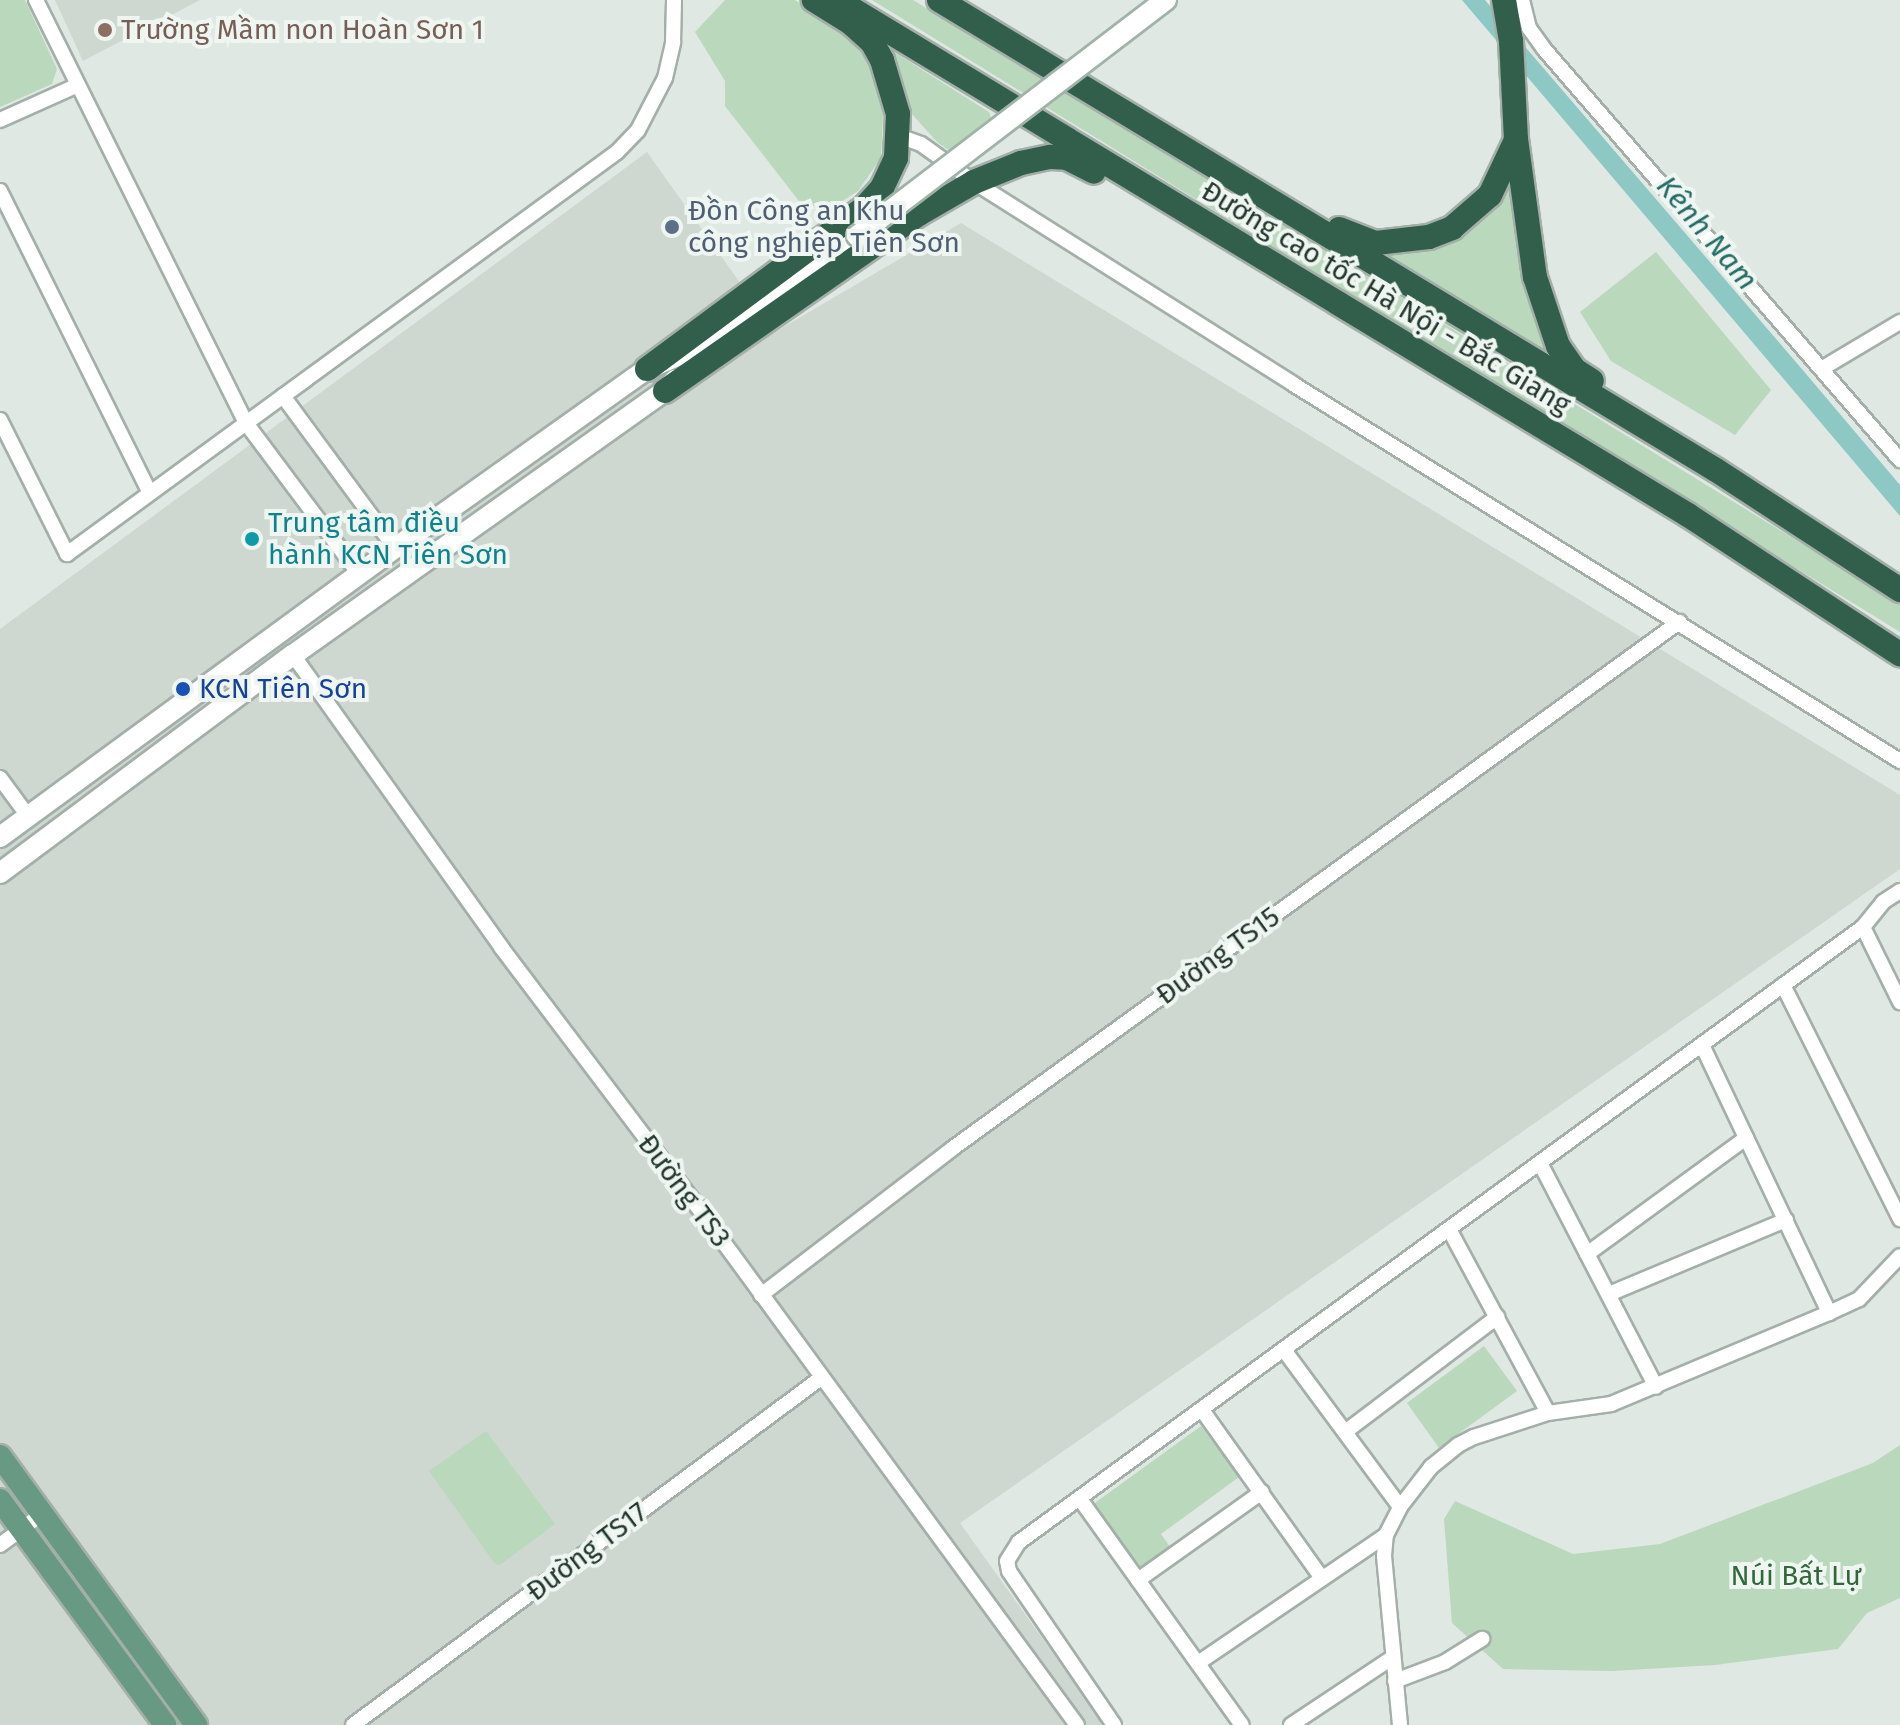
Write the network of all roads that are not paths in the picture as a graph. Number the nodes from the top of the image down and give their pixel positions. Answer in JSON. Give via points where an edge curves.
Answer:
{"nodes":[{"id":1,"x":36,"y":0,"type":"edge"},
{"id":2,"x":674,"y":0,"type":"edge"},
{"id":3,"x":814,"y":0,"type":"edge"},
{"id":4,"x":837,"y":0,"type":"edge"},
{"id":5,"x":939,"y":0,"type":"edge"},
{"id":6,"x":1166,"y":0,"type":"edge"},
{"id":7,"x":1504,"y":0,"type":"edge"},
{"id":8,"x":1522,"y":0,"type":"edge"},
{"id":9,"x":1030,"y":55,"type":"junction"},
{"id":10,"x":78,"y":85,"type":"junction"},
{"id":11,"x":0,"y":120,"type":"edge"},
{"id":12,"x":899,"y":136,"type":"junction"},
{"id":13,"x":1516,"y":139,"type":"junction"},
{"id":14,"x":974,"y":182,"type":"junction"},
{"id":15,"x":0,"y":191,"type":"edge"},
{"id":16,"x":1900,"y":322,"type":"edge"},
{"id":17,"x":705,"y":344,"type":"junction"},
{"id":18,"x":1823,"y":368,"type":"junction"},
{"id":19,"x":647,"y":369,"type":"junction"},
{"id":20,"x":665,"y":391,"type":"junction"},
{"id":21,"x":283,"y":396,"type":"junction"},
{"id":22,"x":0,"y":420,"type":"edge"},
{"id":23,"x":246,"y":423,"type":"junction"},
{"id":24,"x":1900,"y":460,"type":"edge"},
{"id":25,"x":150,"y":493,"type":"junction"},
{"id":26,"x":1688,"y":515,"type":"junction"},
{"id":27,"x":395,"y":548,"type":"junction"},
{"id":28,"x":359,"y":574,"type":"junction"},
{"id":29,"x":1900,"y":584,"type":"edge"},
{"id":30,"x":1900,"y":590,"type":"edge"},
{"id":31,"x":1679,"y":622,"type":"junction"},
{"id":32,"x":278,"y":634,"type":"junction"},
{"id":33,"x":1900,"y":654,"type":"edge"},
{"id":34,"x":293,"y":655,"type":"junction"},
{"id":35,"x":1900,"y":761,"type":"edge"},
{"id":36,"x":0,"y":778,"type":"edge"},
{"id":37,"x":28,"y":816,"type":"junction"},
{"id":38,"x":0,"y":837,"type":"edge"},
{"id":39,"x":0,"y":873,"type":"edge"},
{"id":40,"x":1900,"y":891,"type":"edge"},
{"id":41,"x":1863,"y":927,"type":"junction"},
{"id":42,"x":1783,"y":985,"type":"junction"},
{"id":43,"x":1900,"y":1002,"type":"edge"},
{"id":44,"x":1702,"y":1045,"type":"junction"},
{"id":45,"x":1746,"y":1138,"type":"junction"},
{"id":46,"x":1540,"y":1163,"type":"junction"},
{"id":47,"x":1900,"y":1219,"type":"edge"},
{"id":48,"x":1786,"y":1220,"type":"junction"},
{"id":49,"x":1449,"y":1229,"type":"junction"},
{"id":50,"x":1587,"y":1254,"type":"junction"},
{"id":51,"x":1900,"y":1256,"type":"edge"},
{"id":52,"x":1609,"y":1294,"type":"junction"},
{"id":53,"x":761,"y":1295,"type":"junction"},
{"id":54,"x":1829,"y":1313,"type":"junction"},
{"id":55,"x":1497,"y":1317,"type":"junction"},
{"id":56,"x":1284,"y":1350,"type":"junction"},
{"id":57,"x":821,"y":1378,"type":"junction"},
{"id":58,"x":1656,"y":1387,"type":"junction"},
{"id":59,"x":1202,"y":1410,"type":"junction"},
{"id":60,"x":1548,"y":1413,"type":"junction"},
{"id":61,"x":1345,"y":1432,"type":"junction"},
{"id":62,"x":0,"y":1456,"type":"edge"},
{"id":63,"x":1262,"y":1492,"type":"junction"},
{"id":64,"x":1080,"y":1499,"type":"junction"},
{"id":65,"x":0,"y":1500,"type":"edge"},
{"id":66,"x":1400,"y":1507,"type":"junction"},
{"id":67,"x":42,"y":1514,"type":"junction"},
{"id":68,"x":21,"y":1529,"type":"junction"},
{"id":69,"x":1386,"y":1535,"type":"junction"},
{"id":70,"x":0,"y":1545,"type":"edge"},
{"id":71,"x":1322,"y":1578,"type":"junction"},
{"id":72,"x":1138,"y":1580,"type":"junction"},
{"id":73,"x":1482,"y":1639,"type":"dead end"},
{"id":74,"x":1392,"y":1658,"type":"junction"},
{"id":75,"x":1198,"y":1663,"type":"junction"},
{"id":76,"x":1395,"y":1681,"type":"junction"},
{"id":77,"x":165,"y":1725,"type":"edge"},
{"id":78,"x":196,"y":1725,"type":"edge"},
{"id":79,"x":353,"y":1725,"type":"edge"},
{"id":80,"x":1077,"y":1725,"type":"edge"},
{"id":81,"x":1114,"y":1725,"type":"edge"},
{"id":82,"x":1242,"y":1725,"type":"edge"},
{"id":83,"x":1291,"y":1725,"type":"edge"},
{"id":84,"x":1400,"y":1725,"type":"edge"}],
"edges":[{"from":1,"to":10,"type":"street"},
{"from":2,"to":21,"type":"street","via":[[665,78],[638,130],[617,152]]},
{"from":3,"to":12,"type":"highway","via":[[872,42],[892,88]]},
{"from":4,"to":26,"type":"highway","name":"Đường cao tốc Hà Nội - Bắc Giang"},
{"from":5,"to":9,"type":"highway","name":"Đường cao tốc Hà Nội - Bắc Giang"},
{"from":6,"to":17,"type":"main road","bridge":true,"via":[[857,236]]},
{"from":7,"to":13,"type":"highway"},
{"from":8,"to":18,"type":"street","via":[[1529,28],[1544,49]]},
{"from":9,"to":13,"type":"highway","via":[[1147,113],[1345,232],[1376,243],[1429,237],[1476,211],[1490,195]]},
{"from":9,"to":30,"type":"highway","name":"Đường cao tốc Hà Nội - Bắc Giang","via":[[1716,470]]},
{"from":10,"to":11,"type":"street"},
{"from":10,"to":23,"type":"street"},
{"from":12,"to":14,"type":"street","via":[[921,144]]},
{"from":12,"to":19,"type":"highway","via":[[882,188],[864,208]]},
{"from":13,"to":29,"type":"highway","via":[[1538,289],[1558,346],[1575,370],[1821,524]]},
{"from":14,"to":20,"type":"highway","via":[[919,214]]},
{"from":14,"to":26,"type":"highway","via":[[1021,163],[1067,158],[1582,464]]},
{"from":14,"to":31,"type":"street"},
{"from":15,"to":25,"type":"street"},
{"from":16,"to":18,"type":"street"},
{"from":17,"to":19,"type":"main road"},
{"from":17,"to":20,"type":"main road"},
{"from":18,"to":24,"type":"street"},
{"from":19,"to":27,"type":"main road"},
{"from":20,"to":34,"type":"main road"},
{"from":21,"to":23,"type":"street"},
{"from":21,"to":27,"type":"street"},
{"from":22,"to":25,"type":"street","via":[[67,554]]},
{"from":23,"to":25,"type":"street"},
{"from":23,"to":28,"type":"street"},
{"from":26,"to":33,"type":"highway","name":"Đường cao tốc Hà Nội - Bắc Giang"},
{"from":27,"to":28,"type":"main road"},
{"from":28,"to":32,"type":"main road"},
{"from":31,"to":35,"type":"street"},
{"from":31,"to":53,"type":"street","name":"Đường TS15","via":[[953,1148]]},
{"from":32,"to":34,"type":"main road"},
{"from":32,"to":37,"type":"main road"},
{"from":34,"to":39,"type":"main road"},
{"from":34,"to":53,"type":"street","name":"Đường TS3","via":[[501,947]]},
{"from":36,"to":37,"type":"street"},
{"from":37,"to":38,"type":"main road"},
{"from":40,"to":41,"type":"street"},
{"from":41,"to":42,"type":"street"},
{"from":41,"to":43,"type":"street"},
{"from":42,"to":44,"type":"street"},
{"from":42,"to":47,"type":"street"},
{"from":44,"to":45,"type":"street"},
{"from":44,"to":46,"type":"street"},
{"from":45,"to":48,"type":"street"},
{"from":45,"to":50,"type":"street"},
{"from":46,"to":49,"type":"street"},
{"from":46,"to":50,"type":"street"},
{"from":48,"to":52,"type":"street"},
{"from":48,"to":54,"type":"street"},
{"from":49,"to":55,"type":"street"},
{"from":49,"to":56,"type":"street"},
{"from":50,"to":52,"type":"street"},
{"from":51,"to":54,"type":"street","via":[[1859,1299]]},
{"from":52,"to":58,"type":"street"},
{"from":53,"to":57,"type":"street","name":"Đường TS3"},
{"from":54,"to":58,"type":"street"},
{"from":55,"to":60,"type":"street"},
{"from":55,"to":61,"type":"street"},
{"from":56,"to":59,"type":"street"},
{"from":56,"to":61,"type":"street"},
{"from":57,"to":79,"type":"street","name":"Đường TS17"},
{"from":57,"to":80,"type":"street","name":"Đường TS3"},
{"from":58,"to":60,"type":"street","via":[[1611,1404]]},
{"from":59,"to":63,"type":"street"},
{"from":59,"to":64,"type":"street"},
{"from":60,"to":66,"type":"street","via":[[1458,1445],[1431,1467]]},
{"from":61,"to":66,"type":"street"},
{"from":62,"to":67,"type":"main road"},
{"from":63,"to":71,"type":"street"},
{"from":63,"to":72,"type":"street"},
{"from":64,"to":72,"type":"street"},
{"from":64,"to":81,"type":"street","via":[[1019,1542],[1007,1561]]},
{"from":65,"to":68,"type":"main road"},
{"from":66,"to":69,"type":"street"},
{"from":67,"to":68,"type":"street"},
{"from":67,"to":78,"type":"main road"},
{"from":68,"to":70,"type":"street"},
{"from":68,"to":77,"type":"main road"},
{"from":69,"to":71,"type":"street"},
{"from":69,"to":74,"type":"street"},
{"from":71,"to":75,"type":"street"},
{"from":72,"to":75,"type":"street"},
{"from":73,"to":76,"type":"street","via":[[1445,1662]]},
{"from":74,"to":76,"type":"street"},
{"from":74,"to":83,"type":"street"},
{"from":75,"to":82,"type":"street"},
{"from":76,"to":84,"type":"street"}]}
